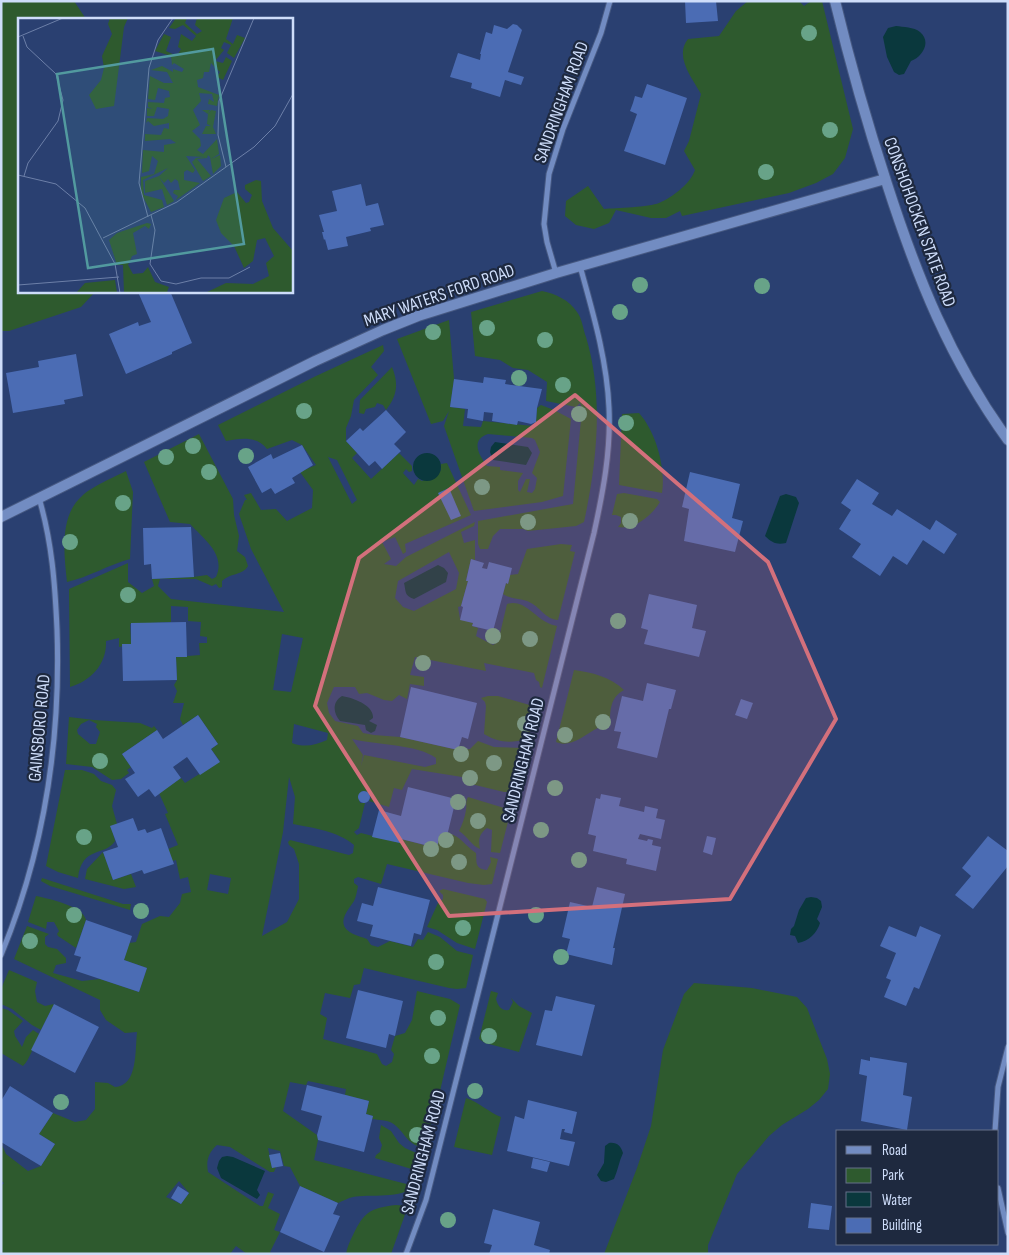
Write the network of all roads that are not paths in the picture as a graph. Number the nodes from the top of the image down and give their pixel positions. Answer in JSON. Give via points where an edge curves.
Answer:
{"nodes":[{"id":1,"x":610,"y":1,"type":"edge"},
{"id":2,"x":835,"y":1,"type":"edge"},
{"id":3,"x":885,"y":179,"type":"junction"},
{"id":4,"x":580,"y":266,"type":"junction"},
{"id":5,"x":556,"y":273,"type":"junction"},
{"id":6,"x":1008,"y":440,"type":"edge"},
{"id":7,"x":39,"y":498,"type":"junction"},
{"id":8,"x":1,"y":517,"type":"edge"},
{"id":9,"x":1,"y":955,"type":"edge"},
{"id":10,"x":1008,"y":1047,"type":"edge"},
{"id":11,"x":994,"y":1130,"type":"edge"},
{"id":12,"x":999,"y":1192,"type":"edge"},
{"id":13,"x":1008,"y":1233,"type":"edge"},
{"id":14,"x":406,"y":1254,"type":"edge"}],
"edges":[{"from":1,"to":5,"type":"street","name":"SANDRINGHAM ROAD","via":[[549,174],[544,224]]},
{"from":2,"to":3,"type":"street","name":"CONSHOHOCKEN STATE ROAD"},
{"from":3,"to":4,"type":"street","name":"MARY WATERS FORD ROAD"},
{"from":3,"to":6,"type":"street","name":"CONSHOHOCKEN STATE ROAD","via":[[914,264],[949,344],[968,380]]},
{"from":4,"to":5,"type":"street","name":"MARY WATERS FORD ROAD"},
{"from":4,"to":14,"type":"street","name":"SANDRINGHAM ROAD","via":[[599,335],[608,393],[609,436],[604,485],[426,1200]]},
{"from":5,"to":7,"type":"street","name":"MARY WATERS FORD ROAD","via":[[452,304],[383,330],[315,360]]},
{"from":7,"to":8,"type":"street","name":"MARY WATERS FORD ROAD"},
{"from":7,"to":9,"type":"street","name":"GAINSBORO ROAD","via":[[49,538],[55,588],[58,663],[55,735],[36,849],[16,920]]},
{"from":10,"to":11,"type":"street","via":[[998,1087]]},
{"from":12,"to":13,"type":"street"}]}
